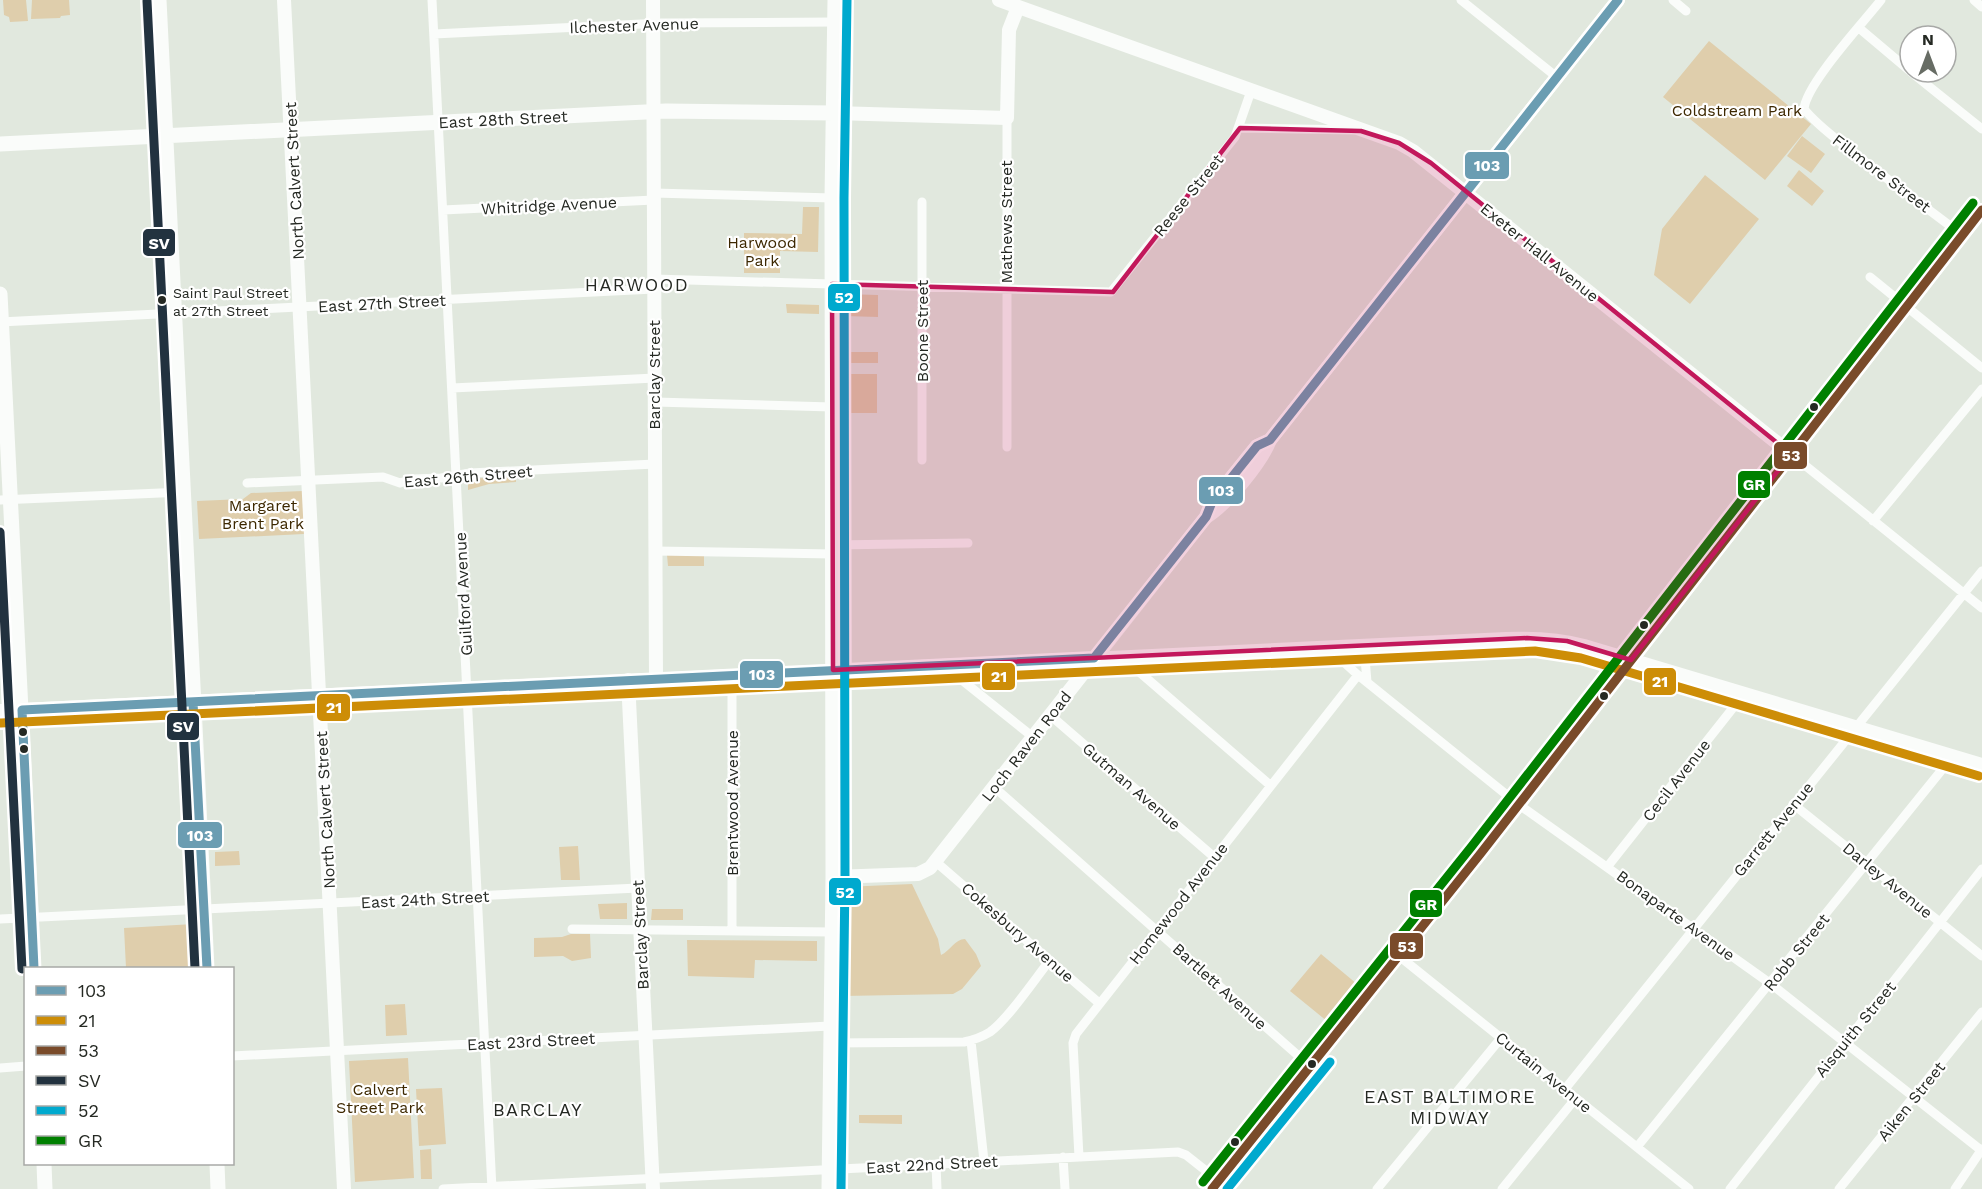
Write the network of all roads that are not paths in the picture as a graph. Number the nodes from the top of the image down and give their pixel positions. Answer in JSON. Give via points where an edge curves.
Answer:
{"nodes":[{"id":1,"x":159,"y":0,"type":"edge"},
{"id":2,"x":284,"y":0,"type":"edge"},
{"id":3,"x":432,"y":0,"type":"edge"},
{"id":4,"x":653,"y":0,"type":"edge"},
{"id":5,"x":835,"y":0,"type":"edge"},
{"id":6,"x":999,"y":0,"type":"edge"},
{"id":7,"x":1461,"y":0,"type":"edge"},
{"id":8,"x":1618,"y":0,"type":"edge"},
{"id":9,"x":1673,"y":0,"type":"edge"},
{"id":10,"x":1881,"y":0,"type":"edge"},
{"id":11,"x":1974,"y":0,"type":"edge"},
{"id":12,"x":1020,"y":4,"type":"edge"},
{"id":13,"x":1982,"y":7,"type":"edge"},
{"id":14,"x":1686,"y":11,"type":"dead end"},
{"id":15,"x":835,"y":22,"type":"junction"},
{"id":16,"x":653,"y":23,"type":"junction"},
{"id":17,"x":1858,"y":28,"type":"junction"},
{"id":18,"x":434,"y":34,"type":"junction"},
{"id":19,"x":1898,"y":60,"type":"edge"},
{"id":20,"x":1558,"y":78,"type":"junction"},
{"id":21,"x":1927,"y":84,"type":"edge"},
{"id":22,"x":1251,"y":91,"type":"junction"},
{"id":23,"x":654,"y":112,"type":"junction"},
{"id":24,"x":834,"y":113,"type":"junction"},
{"id":25,"x":1007,"y":118,"type":"junction"},
{"id":26,"x":438,"y":123,"type":"junction"},
{"id":27,"x":1240,"y":128,"type":"junction"},
{"id":28,"x":1982,"y":129,"type":"edge"},
{"id":29,"x":291,"y":130,"type":"junction"},
{"id":30,"x":1361,"y":131,"type":"junction"},
{"id":31,"x":166,"y":136,"type":"junction"},
{"id":32,"x":0,"y":144,"type":"edge"},
{"id":33,"x":1467,"y":193,"type":"junction"},
{"id":34,"x":654,"y":196,"type":"junction"},
{"id":35,"x":832,"y":198,"type":"junction"},
{"id":36,"x":922,"y":202,"type":"dead end"},
{"id":37,"x":443,"y":210,"type":"junction"},
{"id":38,"x":1982,"y":210,"type":"edge"},
{"id":39,"x":1962,"y":235,"type":"junction"},
{"id":40,"x":1870,"y":277,"type":"dead end"},
{"id":41,"x":654,"y":284,"type":"junction"},
{"id":42,"x":832,"y":284,"type":"junction"},
{"id":43,"x":921,"y":286,"type":"junction"},
{"id":44,"x":1006,"y":289,"type":"junction"},
{"id":45,"x":1111,"y":292,"type":"joint"},
{"id":46,"x":0,"y":294,"type":"edge"},
{"id":47,"x":447,"y":300,"type":"junction"},
{"id":48,"x":300,"y":307,"type":"junction"},
{"id":49,"x":1906,"y":307,"type":"junction"},
{"id":50,"x":174,"y":314,"type":"junction"},
{"id":51,"x":1,"y":322,"type":"edge"},
{"id":52,"x":1982,"y":368,"type":"edge"},
{"id":53,"x":655,"y":378,"type":"junction"},
{"id":54,"x":452,"y":388,"type":"junction"},
{"id":55,"x":1982,"y":389,"type":"edge"},
{"id":56,"x":655,"y":402,"type":"junction"},
{"id":57,"x":832,"y":407,"type":"junction"},
{"id":58,"x":1007,"y":447,"type":"dead end"},
{"id":59,"x":1791,"y":454,"type":"junction"},
{"id":60,"x":922,"y":460,"type":"dead end"},
{"id":61,"x":655,"y":464,"type":"junction"},
{"id":62,"x":456,"y":475,"type":"junction"},
{"id":63,"x":309,"y":481,"type":"junction"},
{"id":64,"x":247,"y":483,"type":"dead end"},
{"id":65,"x":183,"y":492,"type":"junction"},
{"id":66,"x":5,"y":500,"type":"edge"},
{"id":67,"x":1874,"y":521,"type":"junction"},
{"id":68,"x":968,"y":543,"type":"dead end"},
{"id":69,"x":656,"y":550,"type":"junction"},
{"id":70,"x":833,"y":550,"type":"junction"},
{"id":71,"x":1982,"y":571,"type":"edge"},
{"id":72,"x":1963,"y":594,"type":"junction"},
{"id":73,"x":1982,"y":608,"type":"edge"},
{"id":74,"x":1364,"y":646,"type":"junction"},
{"id":75,"x":1328,"y":648,"type":"junction"},
{"id":76,"x":1122,"y":657,"type":"junction"},
{"id":77,"x":1094,"y":658,"type":"junction"},
{"id":78,"x":1631,"y":660,"type":"junction"},
{"id":79,"x":943,"y":665,"type":"junction"},
{"id":80,"x":833,"y":670,"type":"junction"},
{"id":81,"x":732,"y":675,"type":"junction"},
{"id":82,"x":1358,"y":675,"type":"junction"},
{"id":83,"x":656,"y":679,"type":"junction"},
{"id":84,"x":628,"y":680,"type":"junction"},
{"id":85,"x":1367,"y":682,"type":"junction"},
{"id":86,"x":468,"y":688,"type":"junction"},
{"id":87,"x":1744,"y":694,"type":"junction"},
{"id":88,"x":319,"y":695,"type":"junction"},
{"id":89,"x":193,"y":702,"type":"junction"},
{"id":90,"x":22,"y":710,"type":"junction"},
{"id":91,"x":0,"y":711,"type":"edge"},
{"id":92,"x":1050,"y":715,"type":"junction"},
{"id":93,"x":1856,"y":727,"type":"junction"},
{"id":94,"x":1033,"y":737,"type":"junction"},
{"id":95,"x":1953,"y":756,"type":"junction"},
{"id":96,"x":1982,"y":765,"type":"edge"},
{"id":97,"x":1270,"y":785,"type":"junction"},
{"id":98,"x":994,"y":787,"type":"junction"},
{"id":99,"x":1518,"y":804,"type":"junction"},
{"id":100,"x":1793,"y":804,"type":"junction"},
{"id":101,"x":1214,"y":857,"type":"junction"},
{"id":102,"x":936,"y":862,"type":"junction"},
{"id":103,"x":1867,"y":863,"type":"junction"},
{"id":104,"x":1608,"y":866,"type":"junction"},
{"id":105,"x":1982,"y":870,"type":"edge"},
{"id":106,"x":833,"y":877,"type":"junction"},
{"id":107,"x":638,"y":888,"type":"junction"},
{"id":108,"x":478,"y":897,"type":"junction"},
{"id":109,"x":330,"y":904,"type":"junction"},
{"id":110,"x":204,"y":909,"type":"junction"},
{"id":111,"x":32,"y":917,"type":"junction"},
{"id":112,"x":0,"y":919,"type":"edge"},
{"id":113,"x":1940,"y":922,"type":"junction"},
{"id":114,"x":1693,"y":928,"type":"junction"},
{"id":115,"x":572,"y":929,"type":"dead end"},
{"id":116,"x":640,"y":930,"type":"junction"},
{"id":117,"x":1156,"y":930,"type":"junction"},
{"id":118,"x":732,"y":931,"type":"junction"},
{"id":119,"x":832,"y":932,"type":"junction"},
{"id":120,"x":1399,"y":956,"type":"junction"},
{"id":121,"x":1982,"y":956,"type":"edge"},
{"id":122,"x":1050,"y":960,"type":"junction"},
{"id":123,"x":34,"y":967,"type":"edge"},
{"id":124,"x":207,"y":967,"type":"edge"},
{"id":125,"x":1771,"y":984,"type":"junction"},
{"id":126,"x":1099,"y":1003,"type":"junction"},
{"id":127,"x":1982,"y":1012,"type":"edge"},
{"id":128,"x":830,"y":1026,"type":"junction"},
{"id":129,"x":645,"y":1036,"type":"junction"},
{"id":130,"x":1501,"y":1038,"type":"junction"},
{"id":131,"x":970,"y":1041,"type":"junction"},
{"id":132,"x":1845,"y":1042,"type":"junction"},
{"id":133,"x":485,"y":1043,"type":"junction"},
{"id":134,"x":830,"y":1043,"type":"junction"},
{"id":135,"x":337,"y":1051,"type":"junction"},
{"id":136,"x":234,"y":1056,"type":"edge"},
{"id":137,"x":24,"y":1066,"type":"edge"},
{"id":138,"x":1310,"y":1066,"type":"junction"},
{"id":139,"x":0,"y":1068,"type":"edge"},
{"id":140,"x":1564,"y":1089,"type":"junction"},
{"id":141,"x":1914,"y":1097,"type":"junction"},
{"id":142,"x":1576,"y":1098,"type":"junction"},
{"id":143,"x":1637,"y":1147,"type":"junction"},
{"id":144,"x":1982,"y":1150,"type":"edge"},
{"id":145,"x":1079,"y":1156,"type":"junction"},
{"id":146,"x":1064,"y":1157,"type":"junction"},
{"id":147,"x":984,"y":1161,"type":"junction"},
{"id":148,"x":936,"y":1164,"type":"junction"},
{"id":149,"x":44,"y":1165,"type":"edge"},
{"id":150,"x":217,"y":1165,"type":"edge"},
{"id":151,"x":829,"y":1169,"type":"junction"},
{"id":152,"x":653,"y":1184,"type":"edge"},
{"id":153,"x":1220,"y":1186,"type":"edge"},
{"id":154,"x":492,"y":1188,"type":"edge"},
{"id":155,"x":45,"y":1189,"type":"edge"},
{"id":156,"x":218,"y":1189,"type":"edge"},
{"id":157,"x":344,"y":1189,"type":"edge"},
{"id":158,"x":443,"y":1189,"type":"edge"},
{"id":159,"x":829,"y":1189,"type":"edge"},
{"id":160,"x":937,"y":1189,"type":"edge"},
{"id":161,"x":1065,"y":1189,"type":"edge"},
{"id":162,"x":1377,"y":1189,"type":"edge"},
{"id":163,"x":1502,"y":1189,"type":"edge"},
{"id":164,"x":1689,"y":1189,"type":"edge"},
{"id":165,"x":1730,"y":1189,"type":"edge"},
{"id":166,"x":1839,"y":1189,"type":"edge"},
{"id":167,"x":1955,"y":1189,"type":"edge"}],
"edges":[{"from":1,"to":31,"type":"main road"},
{"from":2,"to":29,"type":"main road","name":"North Calvert Street"},
{"from":3,"to":18,"type":"street","name":"Guilford Avenue"},
{"from":4,"to":16,"type":"main road","name":"Barclay Street"},
{"from":5,"to":15,"type":"main road"},
{"from":6,"to":12,"type":"main road","name":"Exeter Hall Avenue"},
{"from":7,"to":20,"type":"street"},
{"from":8,"to":20,"type":"main road","name":"Loch Raven Road"},
{"from":9,"to":14,"type":"street"},
{"from":10,"to":17,"type":"street"},
{"from":11,"to":13,"type":"street"},
{"from":12,"to":22,"type":"main road","name":"Exeter Hall Avenue"},
{"from":12,"to":25,"type":"main road","name":"Mathews Street","via":[[1009,30]]},
{"from":15,"to":16,"type":"street","name":"Ilchester Avenue"},
{"from":15,"to":24,"type":"main road"},
{"from":16,"to":18,"type":"street","name":"Ilchester Avenue"},
{"from":16,"to":23,"type":"main road","name":"Barclay Street"},
{"from":17,"to":19,"type":"street"},
{"from":17,"to":39,"type":"street","name":"Fillmore Street","via":[[1808,93],[1804,109],[1878,173]]},
{"from":18,"to":26,"type":"street","name":"Guilford Avenue"},
{"from":20,"to":33,"type":"main road","name":"Loch Raven Road"},
{"from":21,"to":28,"type":"street"},
{"from":22,"to":27,"type":"street","name":"Reese Street"},
{"from":22,"to":30,"type":"main road","name":"Exeter Hall Avenue"},
{"from":23,"to":24,"type":"main road","name":"East 28th Street"},
{"from":23,"to":26,"type":"main road","name":"East 28th Street"},
{"from":23,"to":34,"type":"main road","name":"Barclay Street"},
{"from":24,"to":25,"type":"main road","name":"East 28th Street"},
{"from":24,"to":35,"type":"main road"},
{"from":25,"to":44,"type":"street","name":"Mathews Street"},
{"from":26,"to":29,"type":"main road","name":"East 28th Street"},
{"from":26,"to":37,"type":"street","name":"Guilford Avenue"},
{"from":27,"to":30,"type":"street"},
{"from":27,"to":45,"type":"street","name":"Reese Street"},
{"from":29,"to":31,"type":"main road","name":"East 28th Street"},
{"from":29,"to":48,"type":"main road","name":"North Calvert Street"},
{"from":30,"to":33,"type":"main road","name":"Exeter Hall Avenue","via":[[1413,151]]},
{"from":31,"to":32,"type":"main road","name":"East 28th Street"},
{"from":31,"to":50,"type":"main road"},
{"from":33,"to":59,"type":"main road","name":"Exeter Hall Avenue"},
{"from":33,"to":77,"type":"main road","name":"Loch Raven Road","via":[[1270,440],[1266,451],[1220,508],[1206,517]]},
{"from":34,"to":35,"type":"street","name":"Whitridge Avenue"},
{"from":34,"to":37,"type":"street","name":"Whitridge Avenue"},
{"from":34,"to":41,"type":"main road","name":"Barclay Street"},
{"from":35,"to":42,"type":"main road"},
{"from":36,"to":43,"type":"street","name":"Boone Street"},
{"from":37,"to":47,"type":"street","name":"Guilford Avenue"},
{"from":38,"to":39,"type":"main road"},
{"from":39,"to":49,"type":"main road"},
{"from":40,"to":49,"type":"street"},
{"from":41,"to":42,"type":"street","name":"East 27th Street"},
{"from":41,"to":47,"type":"street","name":"East 27th Street"},
{"from":41,"to":53,"type":"main road","name":"Barclay Street"},
{"from":42,"to":43,"type":"street","name":"East 27th Street"},
{"from":42,"to":57,"type":"main road"},
{"from":43,"to":44,"type":"street","name":"East 27th Street"},
{"from":43,"to":60,"type":"street","name":"Boone Street"},
{"from":44,"to":45,"type":"street","name":"East 27th Street"},
{"from":44,"to":58,"type":"street","name":"Mathews Street"},
{"from":46,"to":51,"type":"main road"},
{"from":47,"to":48,"type":"street","name":"East 27th Street"},
{"from":47,"to":54,"type":"street","name":"Guilford Avenue"},
{"from":48,"to":50,"type":"street","name":"East 27th Street"},
{"from":48,"to":63,"type":"main road","name":"North Calvert Street"},
{"from":49,"to":52,"type":"street"},
{"from":49,"to":59,"type":"main road"},
{"from":50,"to":51,"type":"street","name":"East 27th Street"},
{"from":50,"to":65,"type":"main road"},
{"from":51,"to":66,"type":"main road"},
{"from":53,"to":54,"type":"street"},
{"from":53,"to":56,"type":"main road","name":"Barclay Street"},
{"from":54,"to":62,"type":"street","name":"Guilford Avenue"},
{"from":55,"to":67,"type":"street"},
{"from":56,"to":57,"type":"street"},
{"from":56,"to":61,"type":"main road","name":"Barclay Street"},
{"from":57,"to":70,"type":"main road"},
{"from":59,"to":67,"type":"street","name":"Exeter Hall Avenue"},
{"from":59,"to":78,"type":"main road"},
{"from":61,"to":62,"type":"street","name":"East 26th Street"},
{"from":61,"to":69,"type":"main road","name":"Barclay Street"},
{"from":62,"to":63,"type":"street","name":"East 26th Street","via":[[400,483],[383,477]]},
{"from":62,"to":86,"type":"street","name":"Guilford Avenue"},
{"from":63,"to":64,"type":"street","name":"East 26th Street"},
{"from":63,"to":88,"type":"main road","name":"North Calvert Street"},
{"from":65,"to":66,"type":"street"},
{"from":65,"to":89,"type":"main road"},
{"from":66,"to":90,"type":"main road"},
{"from":67,"to":72,"type":"street","name":"Exeter Hall Avenue"},
{"from":68,"to":70,"type":"street"},
{"from":69,"to":70,"type":"street"},
{"from":69,"to":83,"type":"main road","name":"Barclay Street"},
{"from":70,"to":80,"type":"main road"},
{"from":71,"to":72,"type":"street","name":"Garrett Avenue"},
{"from":72,"to":73,"type":"street","name":"Exeter Hall Avenue"},
{"from":72,"to":93,"type":"street","name":"Garrett Avenue"},
{"from":74,"to":75,"type":"main road"},
{"from":74,"to":78,"type":"main road","via":[[1542,639],[1567,641]]},
{"from":74,"to":85,"type":"street"},
{"from":75,"to":76,"type":"main road"},
{"from":75,"to":82,"type":"street","name":"Bonaparte Avenue"},
{"from":76,"to":77,"type":"main road"},
{"from":76,"to":97,"type":"street"},
{"from":77,"to":79,"type":"main road"},
{"from":77,"to":92,"type":"main road","name":"Loch Raven Road"},
{"from":78,"to":87,"type":"main road"},
{"from":78,"to":99,"type":"main road"},
{"from":79,"to":80,"type":"main road"},
{"from":79,"to":94,"type":"street"},
{"from":80,"to":81,"type":"main road"},
{"from":80,"to":106,"type":"main road"},
{"from":81,"to":83,"type":"main road"},
{"from":81,"to":118,"type":"street","name":"Brentwood Avenue"},
{"from":82,"to":85,"type":"street","name":"Bonaparte Avenue"},
{"from":82,"to":97,"type":"street","name":"Homewood Avenue"},
{"from":83,"to":84,"type":"main road"},
{"from":84,"to":86,"type":"main road"},
{"from":84,"to":107,"type":"main road","name":"Barclay Street"},
{"from":85,"to":99,"type":"street","name":"Bonaparte Avenue"},
{"from":86,"to":88,"type":"main road"},
{"from":86,"to":108,"type":"street","name":"Guilford Avenue"},
{"from":87,"to":93,"type":"main road"},
{"from":87,"to":104,"type":"street","name":"Cecil Avenue"},
{"from":88,"to":89,"type":"main road"},
{"from":88,"to":109,"type":"main road","name":"North Calvert Street"},
{"from":89,"to":90,"type":"main road"},
{"from":89,"to":110,"type":"main road"},
{"from":90,"to":91,"type":"main road"},
{"from":90,"to":111,"type":"main road"},
{"from":92,"to":94,"type":"main road","name":"Loch Raven Road"},
{"from":92,"to":101,"type":"street","name":"Gutman Avenue"},
{"from":93,"to":95,"type":"main road"},
{"from":93,"to":100,"type":"street","name":"Garrett Avenue"},
{"from":94,"to":98,"type":"main road","name":"Loch Raven Road"},
{"from":95,"to":96,"type":"main road"},
{"from":95,"to":103,"type":"street","name":"Robb Street"},
{"from":97,"to":101,"type":"street","name":"Homewood Avenue"},
{"from":98,"to":102,"type":"main road","name":"Loch Raven Road"},
{"from":98,"to":117,"type":"street","name":"Bartlett Avenue"},
{"from":99,"to":104,"type":"street","name":"Bonaparte Avenue"},
{"from":99,"to":120,"type":"main road"},
{"from":100,"to":103,"type":"street","name":"Darley Avenue"},
{"from":100,"to":114,"type":"street","name":"Garrett Avenue"},
{"from":101,"to":117,"type":"street","name":"Homewood Avenue"},
{"from":102,"to":106,"type":"main road","via":[[918,874]]},
{"from":102,"to":122,"type":"street","name":"Cokesbury Avenue"},
{"from":103,"to":113,"type":"street","name":"Darley Avenue"},
{"from":103,"to":125,"type":"street","name":"Robb Street"},
{"from":104,"to":114,"type":"street","name":"Bonaparte Avenue"},
{"from":105,"to":113,"type":"street","name":"Aisquith Street"},
{"from":106,"to":119,"type":"main road"},
{"from":107,"to":108,"type":"street","name":"East 24th Street"},
{"from":107,"to":116,"type":"main road","name":"Barclay Street"},
{"from":108,"to":109,"type":"street","name":"East 24th Street"},
{"from":108,"to":133,"type":"street","name":"Guilford Avenue"},
{"from":109,"to":110,"type":"street","name":"East 24th Street"},
{"from":109,"to":135,"type":"main road","name":"North Calvert Street"},
{"from":110,"to":111,"type":"street","name":"East 24th Street"},
{"from":110,"to":124,"type":"main road"},
{"from":111,"to":112,"type":"street","name":"East 24th Street"},
{"from":111,"to":123,"type":"main road"},
{"from":113,"to":121,"type":"street","name":"Darley Avenue"},
{"from":113,"to":132,"type":"street","name":"Aisquith Street"},
{"from":114,"to":125,"type":"street","name":"Bonaparte Avenue"},
{"from":114,"to":140,"type":"street","name":"Garrett Avenue"},
{"from":115,"to":116,"type":"street"},
{"from":116,"to":118,"type":"street"},
{"from":116,"to":129,"type":"main road","name":"Barclay Street"},
{"from":117,"to":126,"type":"street","name":"Homewood Avenue"},
{"from":117,"to":138,"type":"street","name":"Bartlett Avenue"},
{"from":118,"to":119,"type":"street"},
{"from":119,"to":128,"type":"main road"},
{"from":120,"to":130,"type":"street","name":"Curtain Avenue"},
{"from":120,"to":138,"type":"main road"},
{"from":122,"to":126,"type":"street","name":"Cokesbury Avenue"},
{"from":122,"to":131,"type":"street","via":[[993,1029]]},
{"from":125,"to":132,"type":"street","name":"Bonaparte Avenue"},
{"from":125,"to":143,"type":"street","name":"Robb Street"},
{"from":126,"to":145,"type":"street","name":"Homewood Avenue","via":[[1073,1043]]},
{"from":127,"to":141,"type":"street","name":"Aiken Street"},
{"from":128,"to":129,"type":"street","name":"East 23rd Street"},
{"from":128,"to":134,"type":"main road"},
{"from":129,"to":133,"type":"street","name":"East 23rd Street"},
{"from":129,"to":152,"type":"main road","name":"Barclay Street"},
{"from":130,"to":140,"type":"street","name":"Curtain Avenue"},
{"from":130,"to":162,"type":"street"},
{"from":131,"to":134,"type":"street"},
{"from":131,"to":147,"type":"street"},
{"from":132,"to":141,"type":"street","name":"Bonaparte Avenue"},
{"from":132,"to":165,"type":"street","name":"Aisquith Street"},
{"from":133,"to":135,"type":"street","name":"East 23rd Street"},
{"from":133,"to":154,"type":"street","name":"Guilford Avenue"},
{"from":134,"to":151,"type":"main road"},
{"from":135,"to":136,"type":"street","name":"East 23rd Street"},
{"from":135,"to":157,"type":"main road","name":"North Calvert Street"},
{"from":137,"to":139,"type":"street"},
{"from":138,"to":153,"type":"main road"},
{"from":140,"to":142,"type":"street","name":"Curtain Avenue"},
{"from":141,"to":144,"type":"street","name":"Bonaparte Avenue"},
{"from":141,"to":166,"type":"street","name":"Aiken Street"},
{"from":142,"to":143,"type":"street","name":"Curtain Avenue"},
{"from":142,"to":163,"type":"street"},
{"from":143,"to":164,"type":"street","name":"Curtain Avenue"},
{"from":144,"to":167,"type":"street"},
{"from":145,"to":146,"type":"street","name":"East 22nd Street"},
{"from":145,"to":153,"type":"street","name":"East 22nd Street","via":[[1178,1152]]},
{"from":146,"to":147,"type":"street","name":"East 22nd Street"},
{"from":146,"to":161,"type":"street"},
{"from":147,"to":148,"type":"street","name":"East 22nd Street"},
{"from":148,"to":151,"type":"street","name":"East 22nd Street"},
{"from":148,"to":160,"type":"street"},
{"from":149,"to":155,"type":"main road"},
{"from":150,"to":156,"type":"main road"},
{"from":151,"to":152,"type":"street","name":"East 22nd Street"},
{"from":151,"to":159,"type":"main road"},
{"from":152,"to":154,"type":"street","name":"East 22nd Street"},
{"from":154,"to":158,"type":"street","name":"East 22nd Street"}]}
